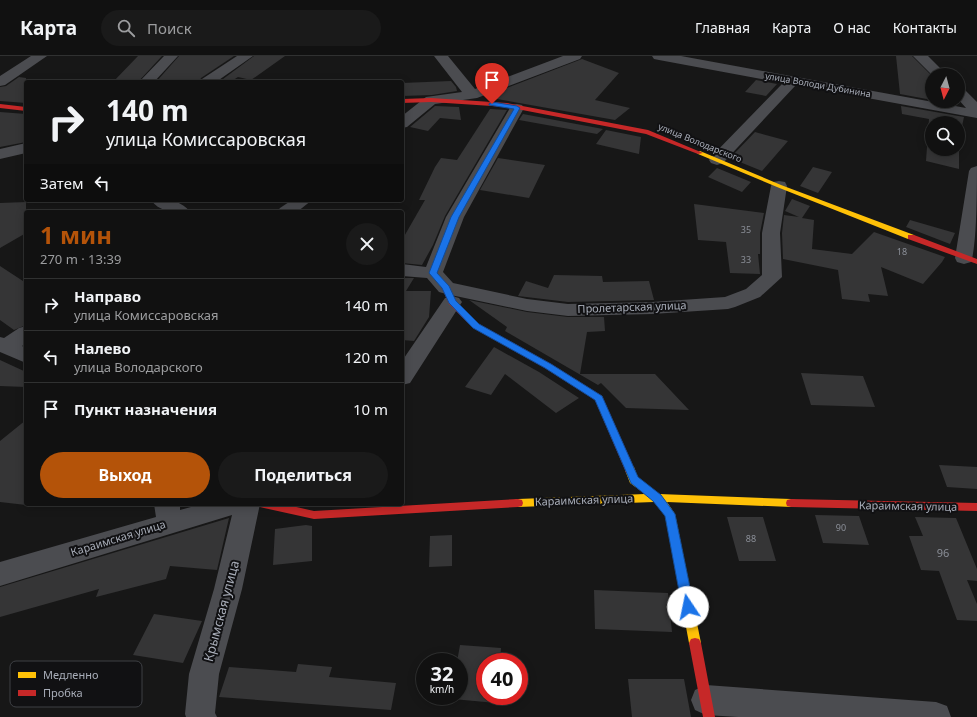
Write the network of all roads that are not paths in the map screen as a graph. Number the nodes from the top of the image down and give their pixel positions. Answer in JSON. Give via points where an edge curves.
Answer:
{"nodes":[{"id":1,"x":40,"y":56,"type":"edge"},
{"id":2,"x":171,"y":56,"type":"edge"},
{"id":3,"x":246,"y":56,"type":"edge"},
{"id":4,"x":441,"y":56,"type":"edge"},
{"id":5,"x":575,"y":56,"type":"edge"},
{"id":6,"x":659,"y":56,"type":"edge"},
{"id":7,"x":920,"y":56,"type":"edge"},
{"id":8,"x":933,"y":68,"type":"edge"},
{"id":9,"x":148,"y":80,"type":"edge"},
{"id":10,"x":210,"y":80,"type":"edge"},
{"id":11,"x":792,"y":81,"type":"junction"},
{"id":12,"x":0,"y":82,"type":"edge"},
{"id":13,"x":472,"y":95,"type":"junction"},
{"id":14,"x":965,"y":98,"type":"edge"},
{"id":15,"x":431,"y":100,"type":"junction"},
{"id":16,"x":404,"y":101,"type":"edge"},
{"id":17,"x":0,"y":106,"type":"edge"},
{"id":18,"x":517,"y":108,"type":"junction"},
{"id":19,"x":24,"y":109,"type":"edge"},
{"id":20,"x":977,"y":110,"type":"edge"},
{"id":21,"x":977,"y":114,"type":"edge"},
{"id":22,"x":404,"y":122,"type":"edge"},
{"id":23,"x":24,"y":148,"type":"edge"},
{"id":24,"x":0,"y":154,"type":"edge"},
{"id":25,"x":717,"y":160,"type":"junction"},
{"id":26,"x":977,"y":171,"type":"edge"},
{"id":27,"x":779,"y":186,"type":"junction"},
{"id":28,"x":164,"y":202,"type":"edge"},
{"id":29,"x":300,"y":202,"type":"edge"},
{"id":30,"x":178,"y":210,"type":"edge"},
{"id":31,"x":289,"y":210,"type":"edge"},
{"id":32,"x":971,"y":260,"type":"edge"},
{"id":33,"x":404,"y":270,"type":"edge"},
{"id":34,"x":433,"y":273,"type":"junction"},
{"id":35,"x":449,"y":295,"type":"junction"},
{"id":36,"x":24,"y":334,"type":"edge"},
{"id":37,"x":3,"y":345,"type":"edge"},
{"id":38,"x":24,"y":355,"type":"edge"},
{"id":39,"x":404,"y":374,"type":"edge"},
{"id":40,"x":657,"y":498,"type":"junction"},
{"id":41,"x":221,"y":506,"type":"edge"},
{"id":42,"x":247,"y":506,"type":"edge"},
{"id":43,"x":273,"y":506,"type":"edge"},
{"id":44,"x":977,"y":507,"type":"edge"},
{"id":45,"x":168,"y":513,"type":"edge"},
{"id":46,"x":0,"y":574,"type":"edge"},
{"id":47,"x":707,"y":709,"type":"edge"},
{"id":48,"x":202,"y":717,"type":"edge"},
{"id":49,"x":936,"y":717,"type":"edge"}],
"edges":[{"from":1,"to":12,"type":"street"},
{"from":2,"to":9,"type":"street"},
{"from":3,"to":10,"type":"street"},
{"from":4,"to":13,"type":"street"},
{"from":5,"to":13,"type":"street"},
{"from":6,"to":11,"type":"street","name":"улица Володи Дубинина"},
{"from":7,"to":8,"type":"street"},
{"from":11,"to":21,"type":"street","name":"улица Володи Дубинина"},
{"from":11,"to":25,"type":"street"},
{"from":13,"to":15,"type":"street"},
{"from":14,"to":20,"type":"street"},
{"from":15,"to":16,"type":"street","name":"улица Володарского"},
{"from":15,"to":18,"type":"street","name":"улица Володарского","via":[[507,105]]},
{"from":15,"to":22,"type":"street"},
{"from":17,"to":19,"type":"street"},
{"from":18,"to":25,"type":"street","name":"улица Володарского","via":[[648,132]]},
{"from":18,"to":34,"type":"street","via":[[455,217]]},
{"from":23,"to":24,"type":"street"},
{"from":25,"to":27,"type":"street","name":"улица Володарского"},
{"from":26,"to":32,"type":"street"},
{"from":27,"to":32,"type":"street","name":"улица Володарского"},
{"from":27,"to":35,"type":"street","name":"Пролетарская улица","via":[[771,233],[772,277],[753,293],[728,303],[568,310]]},
{"from":28,"to":30,"type":"street"},
{"from":29,"to":31,"type":"street"},
{"from":33,"to":34,"type":"street"},
{"from":34,"to":35,"type":"street"},
{"from":35,"to":39,"type":"street"},
{"from":35,"to":40,"type":"street","via":[[476,326],[599,398],[634,480]]},
{"from":36,"to":37,"type":"street"},
{"from":37,"to":38,"type":"street"},
{"from":40,"to":43,"type":"street","name":"Караимская улица","via":[[489,504],[314,515]]},
{"from":40,"to":44,"type":"street","name":"Караимская улица"},
{"from":40,"to":47,"type":"street","via":[[670,514]]},
{"from":41,"to":45,"type":"street","name":"Караимская улица"},
{"from":42,"to":48,"type":"street","name":"Крымская улица","via":[[228,589],[204,674],[200,714]]},
{"from":45,"to":46,"type":"street","name":"Караимская улица"},
{"from":47,"to":49,"type":"street"}]}
